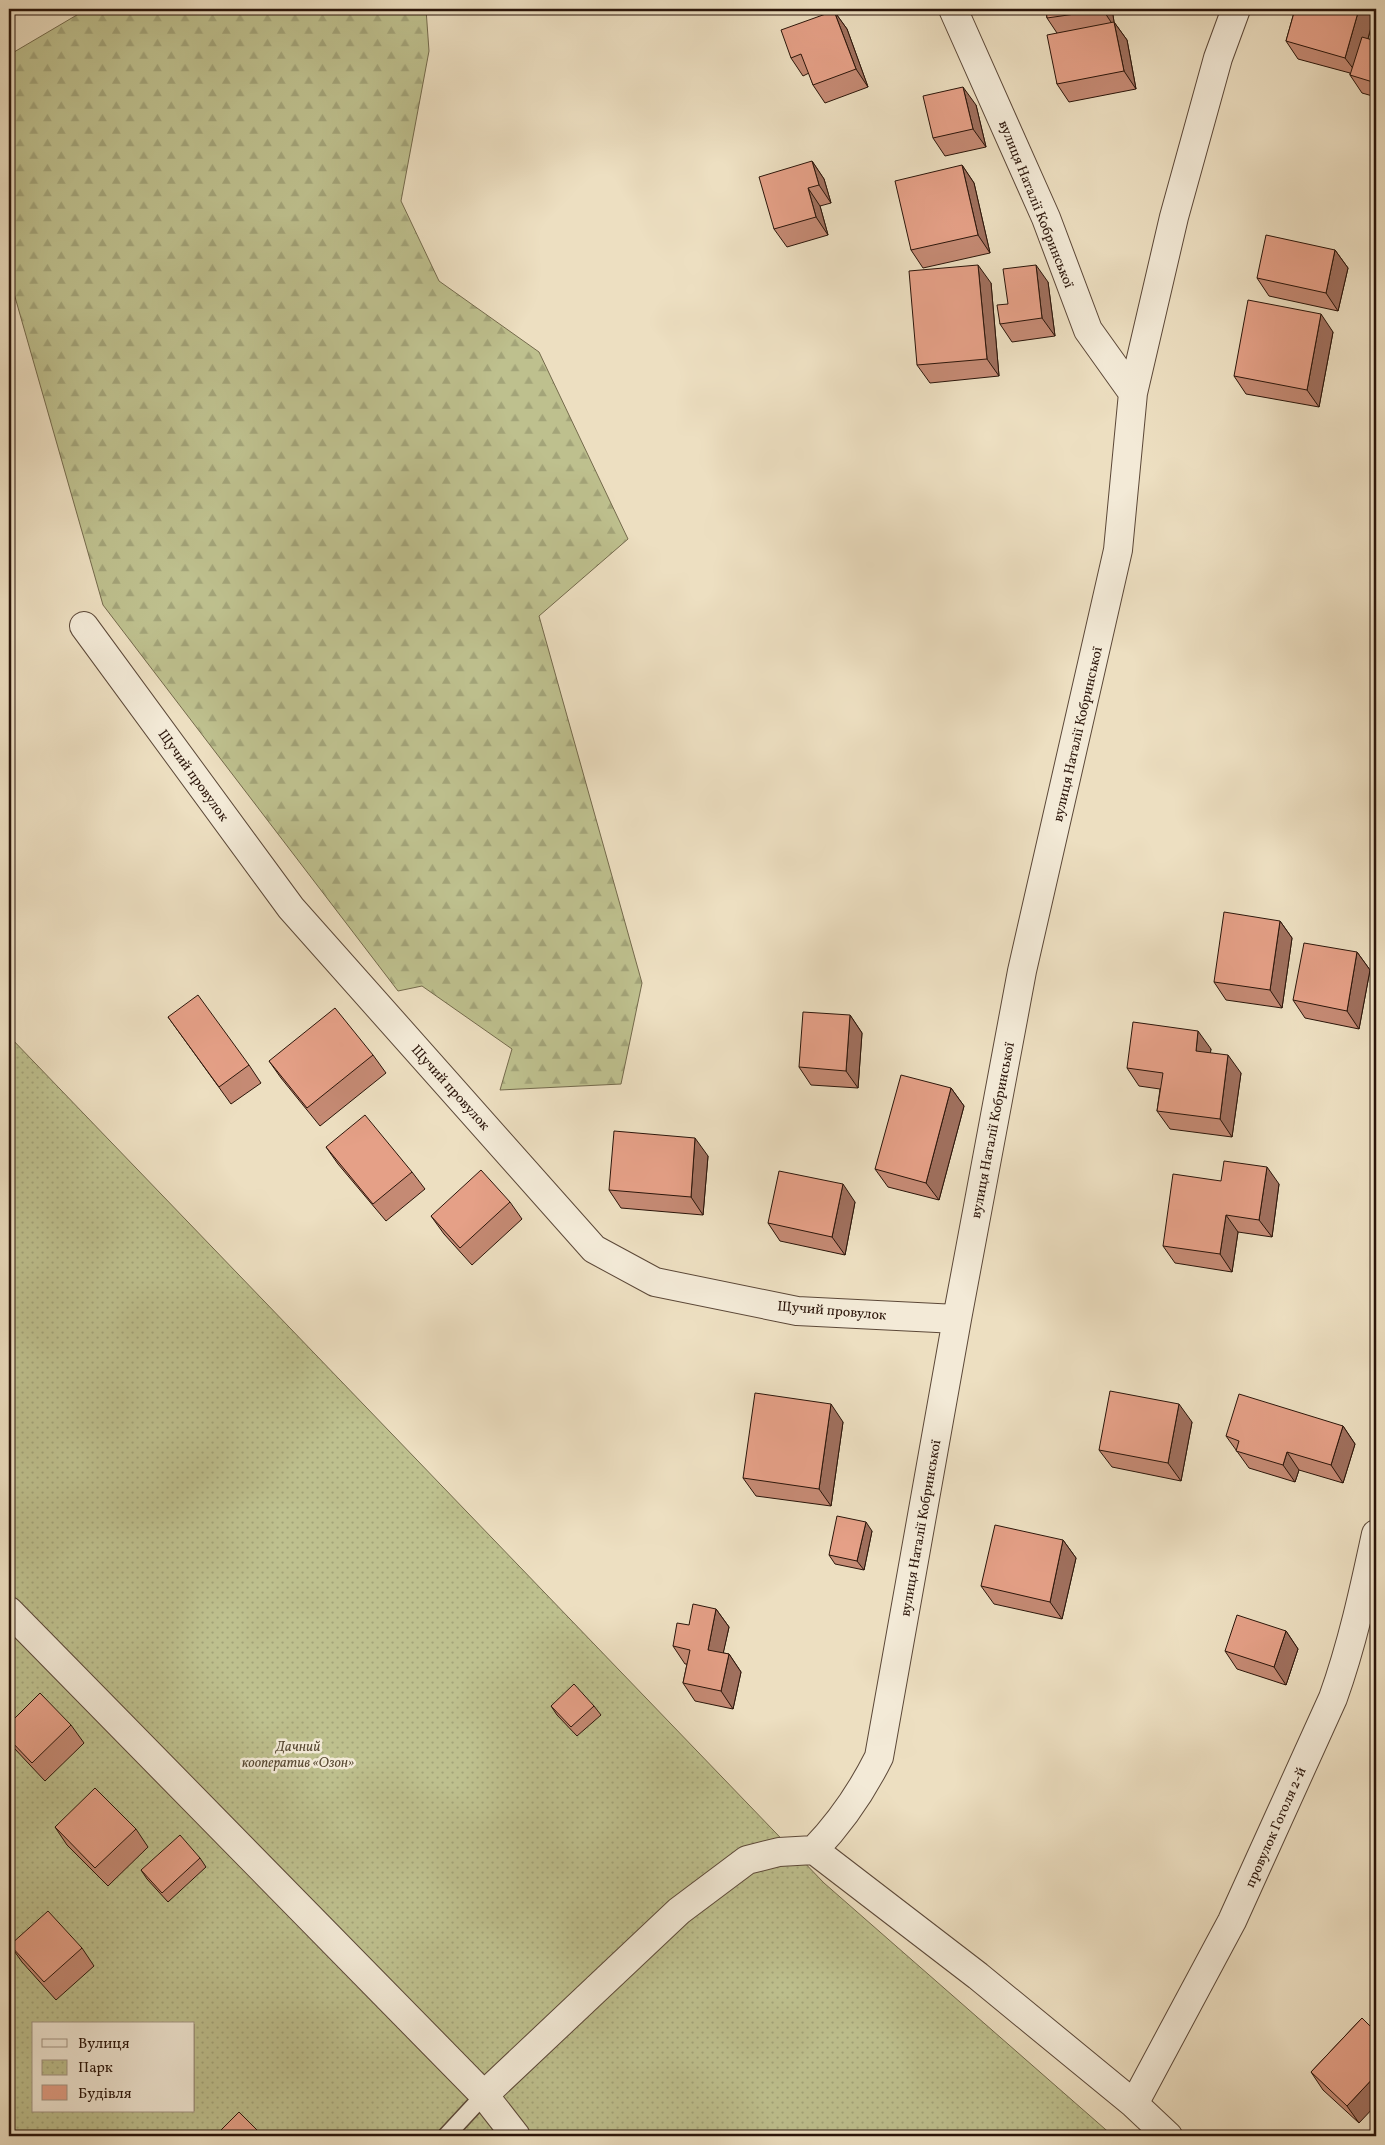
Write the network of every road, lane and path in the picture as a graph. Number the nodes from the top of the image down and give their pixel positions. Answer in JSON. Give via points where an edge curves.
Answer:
{"nodes":[{"id":1,"x":953,"y":9,"type":"edge"},
{"id":2,"x":1236,"y":9,"type":"edge"},
{"id":3,"x":1133,"y":393,"type":"junction"},
{"id":4,"x":84,"y":626,"type":"dead end"},
{"id":5,"x":957,"y":1319,"type":"junction"},
{"id":6,"x":1376,"y":1534,"type":"edge"},
{"id":7,"x":9,"y":1611,"type":"edge"},
{"id":8,"x":814,"y":1850,"type":"junction"},
{"id":9,"x":484,"y":2095,"type":"junction"},
{"id":10,"x":1134,"y":2104,"type":"junction"},
{"id":11,"x":446,"y":2136,"type":"edge"},
{"id":12,"x":516,"y":2136,"type":"edge"},
{"id":13,"x":1168,"y":2136,"type":"edge"}],
"edges":[{"from":1,"to":3,"type":"street","name":"вулиця Наталії Кобринської","via":[[1046,218],[1088,330]]},
{"from":2,"to":3,"type":"street","name":"вулиця Наталії Кобринської","via":[[1218,58],[1174,217]]},
{"from":3,"to":5,"type":"street","name":"вулиця Наталії Кобринської","via":[[1118,550],[1022,971]]},
{"from":4,"to":5,"type":"street","name":"Щучий провулок","via":[[291,908],[594,1248],[655,1282],[797,1310]]},
{"from":5,"to":8,"type":"street","name":"вулиця Наталії Кобринської","via":[[879,1757],[862,1791],[834,1830]]},
{"from":6,"to":10,"type":"street","name":"провулок Гоголя 2-й","via":[[1345,1664],[1333,1698],[1232,1921]]},
{"from":7,"to":9,"type":"street"},
{"from":8,"to":9,"type":"street","via":[[779,1852],[747,1860],[679,1911]]},
{"from":8,"to":10,"type":"street","via":[[978,1976]]},
{"from":9,"to":11,"type":"lane"},
{"from":9,"to":12,"type":"street"},
{"from":10,"to":13,"type":"street"}]}
